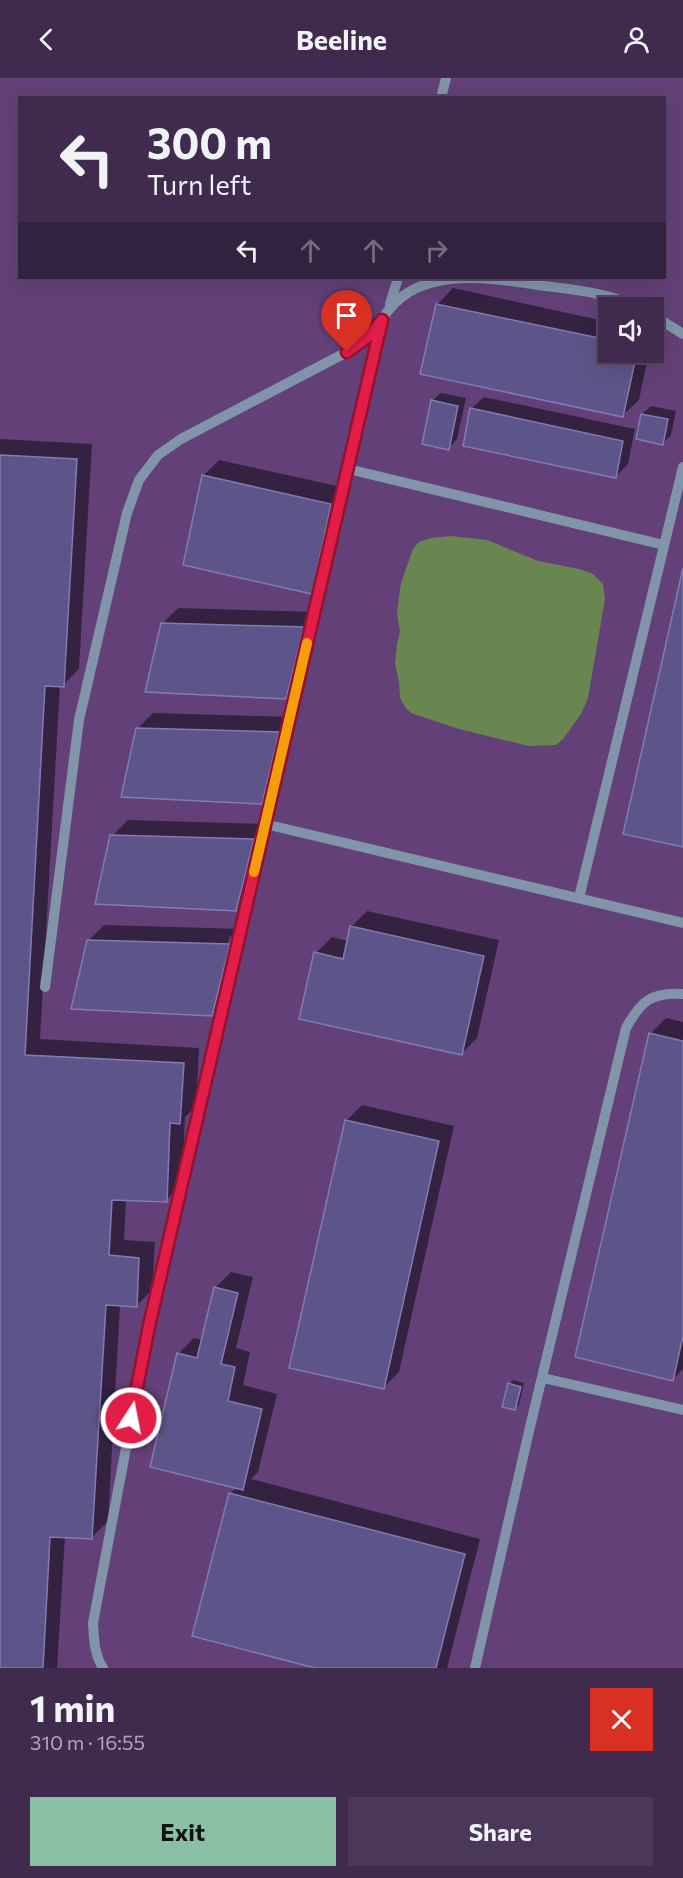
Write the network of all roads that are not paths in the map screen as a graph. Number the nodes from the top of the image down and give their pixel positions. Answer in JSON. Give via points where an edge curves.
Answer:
{"nodes":[{"id":1,"x":446,"y":78,"type":"edge"},
{"id":2,"x":442,"y":96,"type":"edge"},
{"id":3,"x":398,"y":279,"type":"edge"},
{"id":4,"x":454,"y":279,"type":"edge"},
{"id":5,"x":501,"y":279,"type":"edge"},
{"id":6,"x":609,"y":297,"type":"edge"},
{"id":7,"x":389,"y":308,"type":"junction"},
{"id":8,"x":382,"y":320,"type":"junction"},
{"id":9,"x":664,"y":322,"type":"edge"},
{"id":10,"x":683,"y":334,"type":"edge"},
{"id":11,"x":683,"y":467,"type":"edge"},
{"id":12,"x":348,"y":469,"type":"junction"},
{"id":13,"x":664,"y":545,"type":"junction"},
{"id":14,"x":265,"y":824,"type":"junction"},
{"id":15,"x":579,"y":898,"type":"junction"},
{"id":16,"x":683,"y":923,"type":"edge"},
{"id":17,"x":45,"y":987,"type":"dead end"},
{"id":18,"x":683,"y":994,"type":"edge"},
{"id":19,"x":543,"y":1378,"type":"junction"},
{"id":20,"x":683,"y":1410,"type":"edge"},
{"id":21,"x":103,"y":1668,"type":"edge"},
{"id":22,"x":475,"y":1668,"type":"edge"}],
"edges":[{"from":1,"to":2,"type":"lane"},
{"from":3,"to":7,"type":"lane"},
{"from":4,"to":7,"type":"lane","via":[[417,288]]},
{"from":5,"to":6,"type":"lane"},
{"from":7,"to":8,"type":"lane"},
{"from":8,"to":12,"type":"lane"},
{"from":8,"to":17,"type":"lane","via":[[369,336],[347,352],[181,439],[158,455],[140,480],[127,513],[79,720]]},
{"from":9,"to":10,"type":"lane"},
{"from":11,"to":13,"type":"lane"},
{"from":12,"to":13,"type":"lane"},
{"from":12,"to":14,"type":"lane"},
{"from":13,"to":15,"type":"lane"},
{"from":14,"to":15,"type":"lane"},
{"from":14,"to":21,"type":"lane","via":[[144,1349],[93,1623],[94,1643]]},
{"from":15,"to":16,"type":"lane"},
{"from":18,"to":19,"type":"lane","via":[[650,999],[636,1009],[626,1028]]},
{"from":19,"to":20,"type":"lane"},
{"from":19,"to":22,"type":"lane"}]}
